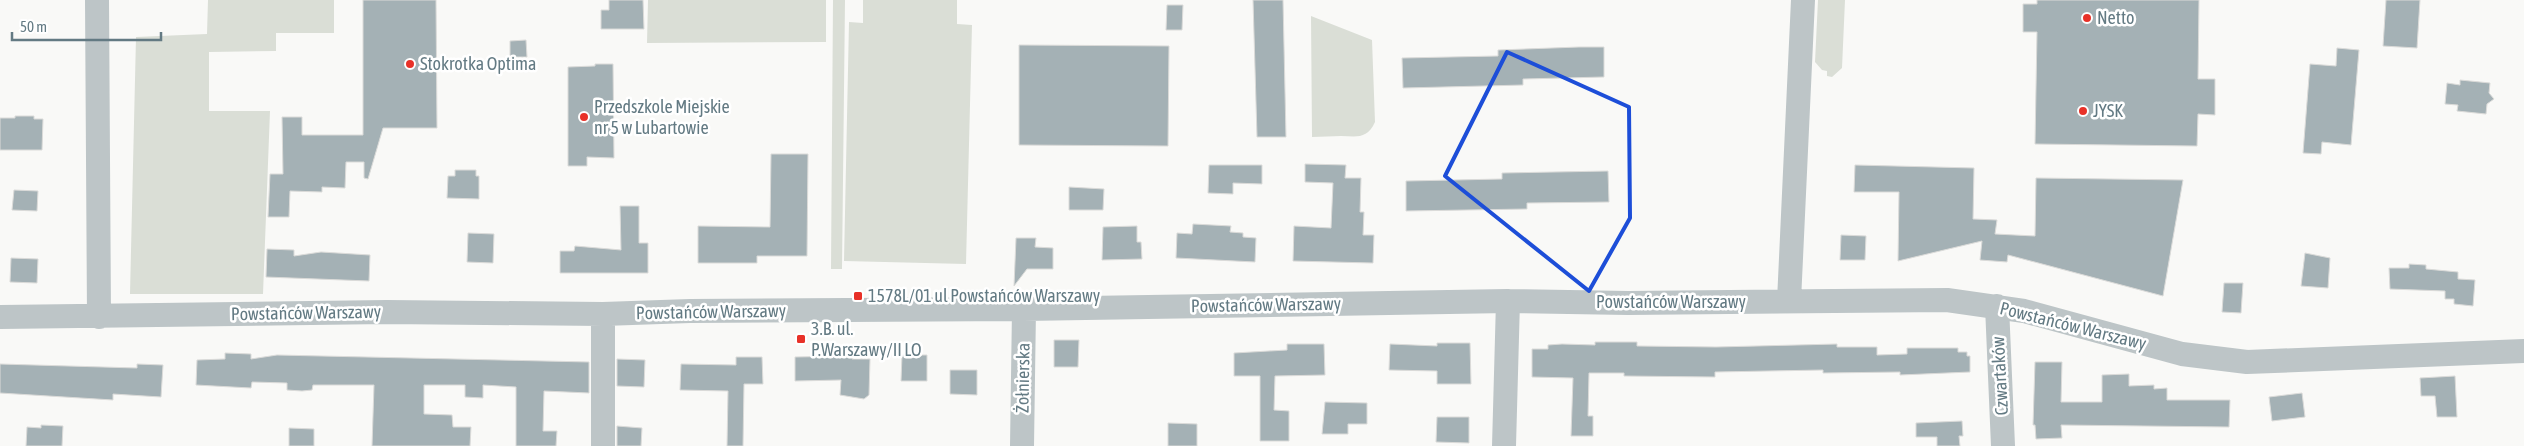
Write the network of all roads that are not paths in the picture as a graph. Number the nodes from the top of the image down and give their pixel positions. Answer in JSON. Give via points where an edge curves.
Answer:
{"nodes":[{"id":1,"x":97,"y":0,"type":"edge"},
{"id":2,"x":1803,"y":0,"type":"edge"},
{"id":3,"x":1508,"y":301,"type":"junction"},
{"id":4,"x":1789,"y":301,"type":"junction"},
{"id":5,"x":1997,"y":306,"type":"junction"},
{"id":6,"x":1024,"y":310,"type":"junction"},
{"id":7,"x":603,"y":314,"type":"junction"},
{"id":8,"x":0,"y":317,"type":"edge"},
{"id":9,"x":99,"y":317,"type":"junction"},
{"id":10,"x":2524,"y":351,"type":"edge"},
{"id":11,"x":603,"y":446,"type":"edge"},
{"id":12,"x":1022,"y":446,"type":"edge"},
{"id":13,"x":1504,"y":446,"type":"edge"},
{"id":14,"x":2003,"y":446,"type":"edge"}],
"edges":[{"from":1,"to":9,"type":"street"},
{"from":2,"to":4,"type":"street"},
{"from":3,"to":4,"type":"street","name":"Powstańców Warszawy"},
{"from":3,"to":6,"type":"street","name":"Powstańców Warszawy"},
{"from":3,"to":13,"type":"street"},
{"from":4,"to":5,"type":"street","name":"Powstańców Warszawy","via":[[1947,300]]},
{"from":5,"to":10,"type":"street","name":"Powstańców Warszawy","via":[[2182,354],[2248,362]]},
{"from":5,"to":14,"type":"street","name":"Czwartaków"},
{"from":6,"to":7,"type":"street","name":"Powstańców Warszawy"},
{"from":6,"to":12,"type":"street","name":"Żołnierska"},
{"from":7,"to":9,"type":"street","name":"Powstańców Warszawy","via":[[387,312]]},
{"from":7,"to":11,"type":"street"},
{"from":8,"to":9,"type":"street","name":"Powstańców Warszawy"}]}
